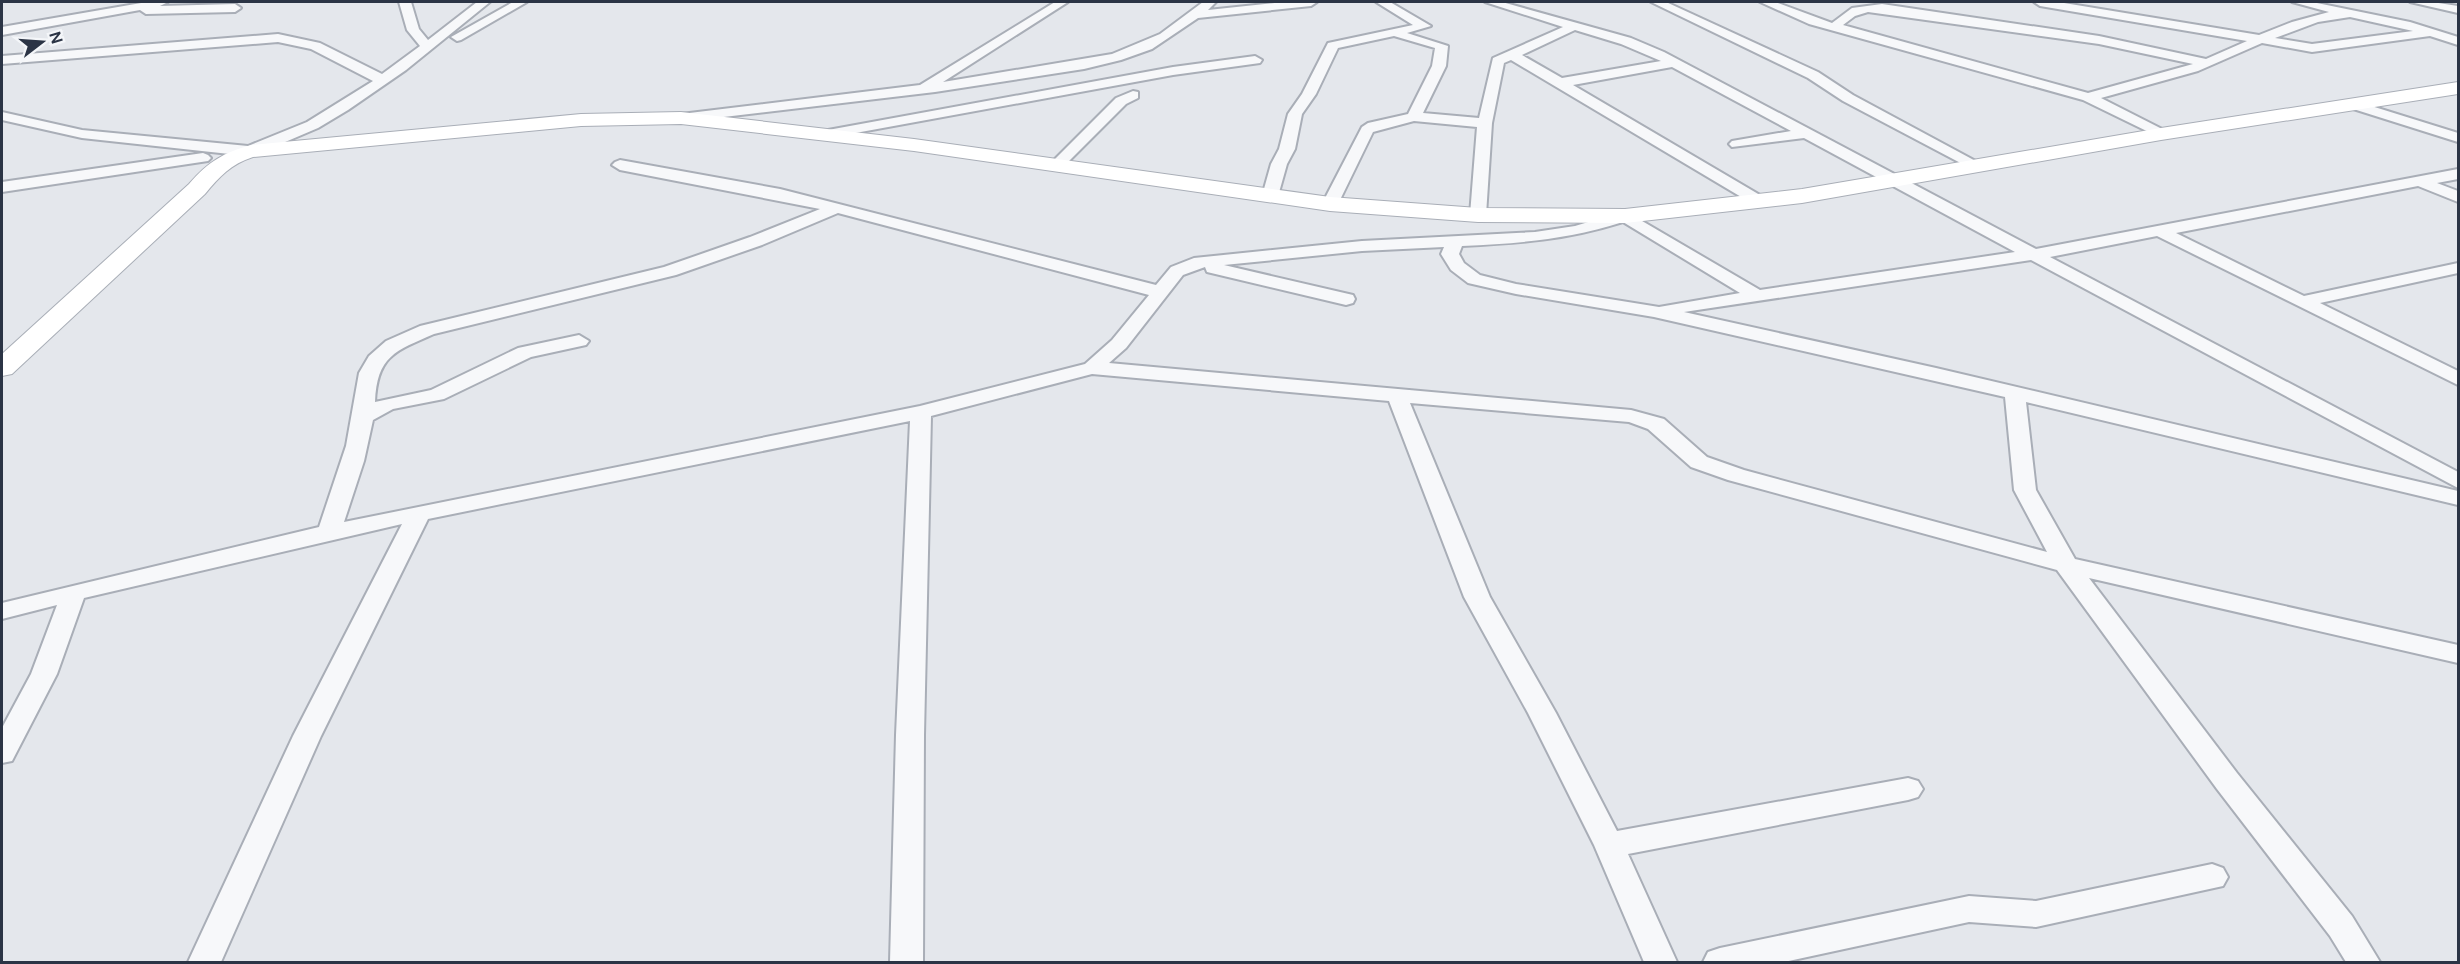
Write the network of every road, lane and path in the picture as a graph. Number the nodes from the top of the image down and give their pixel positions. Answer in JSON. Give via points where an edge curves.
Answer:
{"nodes":[{"id":1,"x":162,"y":2,"type":"edge"},
{"id":2,"x":405,"y":2,"type":"edge"},
{"id":3,"x":484,"y":2,"type":"edge"},
{"id":4,"x":521,"y":2,"type":"edge"},
{"id":5,"x":1062,"y":2,"type":"edge"},
{"id":6,"x":1210,"y":2,"type":"edge"},
{"id":7,"x":1311,"y":2,"type":"edge"},
{"id":8,"x":1382,"y":2,"type":"edge"},
{"id":9,"x":1491,"y":2,"type":"edge"},
{"id":10,"x":1657,"y":2,"type":"edge"},
{"id":11,"x":1766,"y":2,"type":"edge"},
{"id":12,"x":2040,"y":2,"type":"edge"},
{"id":13,"x":2298,"y":2,"type":"edge"},
{"id":14,"x":2416,"y":2,"type":"edge"},
{"id":15,"x":1270,"y":4,"type":"edge"},
{"id":16,"x":122,"y":6,"type":"edge"},
{"id":17,"x":2458,"y":10,"type":"edge"},
{"id":18,"x":230,"y":13,"type":"edge"},
{"id":19,"x":2352,"y":13,"type":"junction"},
{"id":20,"x":1196,"y":15,"type":"junction"},
{"id":21,"x":79,"y":19,"type":"junction"},
{"id":22,"x":1814,"y":21,"type":"junction"},
{"id":23,"x":1574,"y":26,"type":"junction"},
{"id":24,"x":1836,"y":26,"type":"junction"},
{"id":25,"x":451,"y":27,"type":"junction"},
{"id":26,"x":413,"y":30,"type":"junction"},
{"id":27,"x":2,"y":31,"type":"edge"},
{"id":28,"x":2433,"y":32,"type":"junction"},
{"id":29,"x":1392,"y":34,"type":"junction"},
{"id":30,"x":2260,"y":39,"type":"junction"},
{"id":31,"x":2458,"y":41,"type":"edge"},
{"id":32,"x":204,"y":43,"type":"junction"},
{"id":33,"x":427,"y":46,"type":"junction"},
{"id":34,"x":9,"y":51,"type":"edge"},
{"id":35,"x":1866,"y":51,"type":"dead end"},
{"id":36,"x":1511,"y":54,"type":"junction"},
{"id":37,"x":410,"y":59,"type":"junction"},
{"id":38,"x":1255,"y":60,"type":"dead end"},
{"id":39,"x":349,"y":63,"type":"junction"},
{"id":40,"x":1675,"y":63,"type":"junction"},
{"id":41,"x":2207,"y":63,"type":"junction"},
{"id":42,"x":383,"y":80,"type":"junction"},
{"id":43,"x":1560,"y":83,"type":"junction"},
{"id":44,"x":2458,"y":88,"type":"edge"},
{"id":45,"x":921,"y":91,"type":"junction"},
{"id":46,"x":1133,"y":95,"type":"dead end"},
{"id":47,"x":2088,"y":97,"type":"junction"},
{"id":48,"x":2352,"y":104,"type":"junction"},
{"id":49,"x":2,"y":116,"type":"edge"},
{"id":50,"x":1414,"y":117,"type":"junction"},
{"id":51,"x":681,"y":118,"type":"junction"},
{"id":52,"x":1485,"y":123,"type":"junction"},
{"id":53,"x":1807,"y":133,"type":"junction"},
{"id":54,"x":828,"y":134,"type":"junction"},
{"id":55,"x":2162,"y":134,"type":"junction"},
{"id":56,"x":2458,"y":138,"type":"edge"},
{"id":57,"x":1737,"y":144,"type":"dead end"},
{"id":58,"x":188,"y":145,"type":"junction"},
{"id":59,"x":250,"y":151,"type":"junction"},
{"id":60,"x":208,"y":163,"type":"junction"},
{"id":61,"x":620,"y":165,"type":"dead end"},
{"id":62,"x":1057,"y":165,"type":"junction"},
{"id":63,"x":1975,"y":165,"type":"junction"},
{"id":64,"x":2458,"y":174,"type":"edge"},
{"id":65,"x":1895,"y":179,"type":"junction"},
{"id":66,"x":2418,"y":181,"type":"junction"},
{"id":67,"x":2,"y":187,"type":"edge"},
{"id":68,"x":1270,"y":196,"type":"junction"},
{"id":69,"x":2458,"y":198,"type":"edge"},
{"id":70,"x":1759,"y":201,"type":"junction"},
{"id":71,"x":1330,"y":204,"type":"junction"},
{"id":72,"x":837,"y":208,"type":"junction"},
{"id":73,"x":1478,"y":215,"type":"junction"},
{"id":74,"x":1625,"y":216,"type":"junction"},
{"id":75,"x":2159,"y":231,"type":"junction"},
{"id":76,"x":1455,"y":242,"type":"junction"},
{"id":77,"x":2037,"y":254,"type":"junction"},
{"id":78,"x":1194,"y":263,"type":"junction"},
{"id":79,"x":2458,"y":268,"type":"edge"},
{"id":80,"x":1160,"y":292,"type":"junction"},
{"id":81,"x":1758,"y":296,"type":"junction"},
{"id":82,"x":1346,"y":299,"type":"dead end"},
{"id":83,"x":2301,"y":302,"type":"junction"},
{"id":84,"x":1654,"y":311,"type":"junction"},
{"id":85,"x":579,"y":341,"type":"dead end"},
{"id":86,"x":2,"y":368,"type":"edge"},
{"id":87,"x":1092,"y":368,"type":"junction"},
{"id":88,"x":2458,"y":380,"type":"edge"},
{"id":89,"x":2015,"y":394,"type":"junction"},
{"id":90,"x":1397,"y":395,"type":"junction"},
{"id":91,"x":921,"y":412,"type":"junction"},
{"id":92,"x":363,"y":417,"type":"junction"},
{"id":93,"x":2458,"y":481,"type":"edge"},
{"id":94,"x":2458,"y":498,"type":"edge"},
{"id":95,"x":418,"y":515,"type":"junction"},
{"id":96,"x":329,"y":532,"type":"junction"},
{"id":97,"x":2066,"y":566,"type":"junction"},
{"id":98,"x":74,"y":592,"type":"junction"},
{"id":99,"x":2,"y":611,"type":"edge"},
{"id":100,"x":2458,"y":654,"type":"edge"},
{"id":101,"x":2,"y":753,"type":"edge"},
{"id":102,"x":1908,"y":789,"type":"dead end"},
{"id":103,"x":1609,"y":844,"type":"junction"},
{"id":104,"x":2212,"y":877,"type":"dead end"},
{"id":105,"x":205,"y":963,"type":"edge"},
{"id":106,"x":907,"y":963,"type":"edge"},
{"id":107,"x":1660,"y":963,"type":"edge"},
{"id":108,"x":1720,"y":963,"type":"edge"},
{"id":109,"x":2364,"y":963,"type":"edge"}],
"edges":[{"from":1,"to":16,"type":"street"},
{"from":2,"to":26,"type":"street"},
{"from":3,"to":25,"type":"street"},
{"from":4,"to":37,"type":"street"},
{"from":5,"to":45,"type":"street"},
{"from":6,"to":20,"type":"street"},
{"from":7,"to":15,"type":"street"},
{"from":8,"to":29,"type":"street","via":[[1425,26]]},
{"from":9,"to":23,"type":"street"},
{"from":10,"to":63,"type":"street","via":[[1813,75],[1848,98]]},
{"from":11,"to":22,"type":"street"},
{"from":12,"to":30,"type":"street"},
{"from":13,"to":19,"type":"street"},
{"from":14,"to":17,"type":"street"},
{"from":15,"to":20,"type":"street"},
{"from":16,"to":18,"type":"street"},
{"from":16,"to":21,"type":"street"},
{"from":18,"to":32,"type":"street"},
{"from":19,"to":28,"type":"street"},
{"from":19,"to":30,"type":"street","via":[[2325,16]]},
{"from":20,"to":45,"type":"street","via":[[1147,46],[1113,58]]},
{"from":21,"to":27,"type":"street"},
{"from":21,"to":34,"type":"street"},
{"from":22,"to":24,"type":"street"},
{"from":22,"to":35,"type":"street"},
{"from":23,"to":36,"type":"street"},
{"from":23,"to":40,"type":"street","via":[[1626,41]]},
{"from":24,"to":41,"type":"street","via":[[1845,14],[1882,8],[2099,40]]},
{"from":24,"to":47,"type":"street"},
{"from":25,"to":26,"type":"street"},
{"from":25,"to":33,"type":"street"},
{"from":26,"to":33,"type":"street"},
{"from":28,"to":30,"type":"street","via":[[2321,48]]},
{"from":28,"to":31,"type":"street"},
{"from":29,"to":50,"type":"street","via":[[1442,46],[1439,66]]},
{"from":29,"to":68,"type":"street","via":[[1333,46],[1295,114]]},
{"from":30,"to":41,"type":"street"},
{"from":32,"to":34,"type":"street"},
{"from":32,"to":39,"type":"street","via":[[299,40]]},
{"from":33,"to":37,"type":"street"},
{"from":36,"to":43,"type":"street"},
{"from":36,"to":52,"type":"street","via":[[1497,61]]},
{"from":37,"to":39,"type":"street"},
{"from":37,"to":42,"type":"street"},
{"from":38,"to":54,"type":"street","via":[[1173,71]]},
{"from":39,"to":42,"type":"street"},
{"from":40,"to":43,"type":"street"},
{"from":40,"to":53,"type":"street"},
{"from":41,"to":47,"type":"street"},
{"from":42,"to":59,"type":"street","via":[[302,132]]},
{"from":43,"to":70,"type":"street"},
{"from":44,"to":48,"type":"street"},
{"from":45,"to":51,"type":"street"},
{"from":46,"to":62,"type":"street","via":[[1121,101]]},
{"from":47,"to":55,"type":"street"},
{"from":48,"to":55,"type":"street"},
{"from":48,"to":56,"type":"street"},
{"from":49,"to":58,"type":"street","via":[[82,134]]},
{"from":50,"to":52,"type":"street"},
{"from":50,"to":71,"type":"street","via":[[1367,130]]},
{"from":51,"to":54,"type":"street"},
{"from":51,"to":59,"type":"street","via":[[581,120]]},
{"from":52,"to":73,"type":"street"},
{"from":53,"to":57,"type":"street"},
{"from":53,"to":65,"type":"street"},
{"from":54,"to":62,"type":"street"},
{"from":55,"to":63,"type":"street"},
{"from":58,"to":59,"type":"street"},
{"from":58,"to":60,"type":"street"},
{"from":59,"to":60,"type":"street"},
{"from":60,"to":67,"type":"street"},
{"from":60,"to":86,"type":"street","via":[[197,189]]},
{"from":61,"to":72,"type":"street"},
{"from":62,"to":68,"type":"street"},
{"from":63,"to":65,"type":"street"},
{"from":64,"to":66,"type":"street"},
{"from":65,"to":70,"type":"street"},
{"from":65,"to":77,"type":"street"},
{"from":66,"to":69,"type":"street"},
{"from":66,"to":75,"type":"street"},
{"from":68,"to":71,"type":"street"},
{"from":70,"to":74,"type":"street"},
{"from":71,"to":73,"type":"street"},
{"from":72,"to":80,"type":"street"},
{"from":72,"to":92,"type":"street","via":[[670,271],[428,330],[394,345],[376,359],[366,378]]},
{"from":73,"to":74,"type":"street"},
{"from":74,"to":76,"type":"street","via":[[1577,231]]},
{"from":74,"to":81,"type":"street"},
{"from":75,"to":77,"type":"street"},
{"from":75,"to":83,"type":"street"},
{"from":76,"to":78,"type":"street","via":[[1362,246]]},
{"from":76,"to":84,"type":"street","via":[[1450,254],[1457,266],[1474,279]]},
{"from":77,"to":81,"type":"street"},
{"from":77,"to":93,"type":"street"},
{"from":78,"to":80,"type":"street","via":[[1177,271]]},
{"from":78,"to":82,"type":"street"},
{"from":79,"to":83,"type":"street"},
{"from":80,"to":87,"type":"street","via":[[1119,344]]},
{"from":81,"to":84,"type":"street"},
{"from":83,"to":88,"type":"street"},
{"from":84,"to":89,"type":"street"},
{"from":85,"to":92,"type":"street","via":[[525,352],[437,395],[387,404]]},
{"from":87,"to":90,"type":"street"},
{"from":87,"to":91,"type":"street"},
{"from":89,"to":94,"type":"street"},
{"from":89,"to":97,"type":"street","via":[[2025,490]]},
{"from":90,"to":97,"type":"street","via":[[1631,416],[1656,424],[1699,462],[1736,475]]},
{"from":90,"to":103,"type":"street","via":[[1477,597]]},
{"from":91,"to":95,"type":"street"},
{"from":91,"to":106,"type":"street"},
{"from":92,"to":96,"type":"street"},
{"from":95,"to":96,"type":"street"},
{"from":95,"to":105,"type":"street","via":[[307,736]]},
{"from":96,"to":98,"type":"street"},
{"from":97,"to":100,"type":"street"},
{"from":97,"to":109,"type":"street","via":[[2341,926]]},
{"from":98,"to":99,"type":"street"},
{"from":98,"to":101,"type":"street","via":[[44,674]]},
{"from":102,"to":103,"type":"street"},
{"from":103,"to":107,"type":"street"},
{"from":104,"to":108,"type":"street","via":[[2036,914],[1969,909]]}]}
